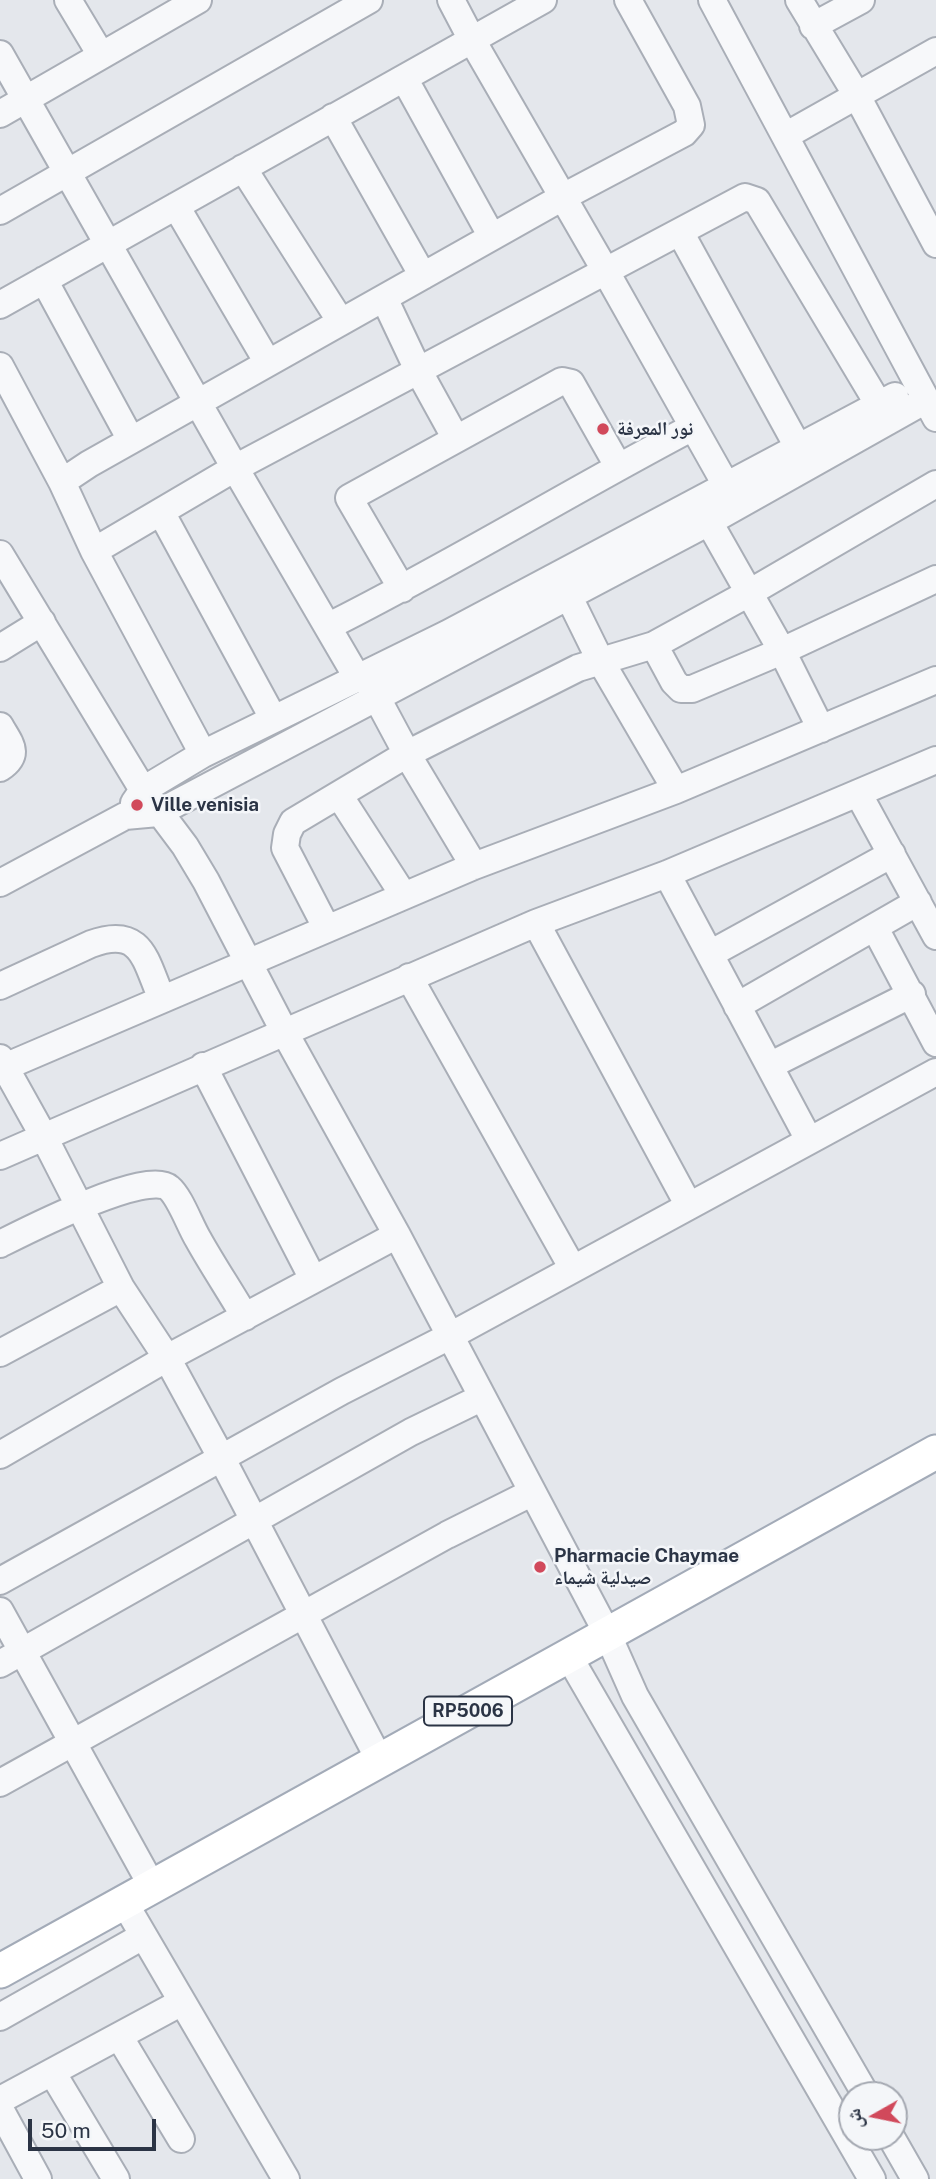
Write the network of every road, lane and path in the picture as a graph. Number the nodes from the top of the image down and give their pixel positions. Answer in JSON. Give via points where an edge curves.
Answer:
{"nodes":[{"id":1,"x":68,"y":0,"type":"edge"},
{"id":2,"x":198,"y":0,"type":"edge"},
{"id":3,"x":369,"y":0,"type":"edge"},
{"id":4,"x":451,"y":0,"type":"edge"},
{"id":5,"x":543,"y":0,"type":"edge"},
{"id":6,"x":628,"y":0,"type":"edge"},
{"id":7,"x":712,"y":0,"type":"edge"},
{"id":8,"x":799,"y":0,"type":"edge"},
{"id":9,"x":861,"y":0,"type":"edge"},
{"id":10,"x":158,"y":10,"type":"edge"},
{"id":11,"x":813,"y":26,"type":"junction"},
{"id":12,"x":472,"y":40,"type":"junction"},
{"id":13,"x":0,"y":54,"type":"edge"},
{"id":14,"x":101,"y":55,"type":"junction"},
{"id":15,"x":934,"y":57,"type":"edge"},
{"id":16,"x":404,"y":78,"type":"junction"},
{"id":17,"x":856,"y":94,"type":"junction"},
{"id":18,"x":25,"y":99,"type":"junction"},
{"id":19,"x":0,"y":114,"type":"edge"},
{"id":20,"x":333,"y":117,"type":"junction"},
{"id":21,"x":785,"y":136,"type":"junction"},
{"id":22,"x":243,"y":168,"type":"junction"},
{"id":23,"x":66,"y":172,"type":"junction"},
{"id":24,"x":563,"y":197,"type":"junction"},
{"id":25,"x":176,"y":206,"type":"junction"},
{"id":26,"x":0,"y":211,"type":"edge"},
{"id":27,"x":680,"y":232,"type":"junction"},
{"id":28,"x":492,"y":237,"type":"junction"},
{"id":29,"x":108,"y":244,"type":"junction"},
{"id":30,"x":936,"y":244,"type":"edge"},
{"id":31,"x":606,"y":270,"type":"junction"},
{"id":32,"x":423,"y":276,"type":"junction"},
{"id":33,"x":44,"y":280,"type":"junction"},
{"id":34,"x":384,"y":298,"type":"junction"},
{"id":35,"x":0,"y":305,"type":"edge"},
{"id":36,"x":341,"y":322,"type":"junction"},
{"id":37,"x":268,"y":363,"type":"junction"},
{"id":38,"x":0,"y":366,"type":"edge"},
{"id":39,"x":418,"y":370,"type":"junction"},
{"id":40,"x":927,"y":400,"type":"edge"},
{"id":41,"x":198,"y":402,"type":"junction"},
{"id":42,"x":879,"y":405,"type":"junction"},
{"id":43,"x":693,"y":427,"type":"junction"},
{"id":44,"x":456,"y":439,"type":"junction"},
{"id":45,"x":131,"y":440,"type":"junction"},
{"id":46,"x":798,"y":447,"type":"junction"},
{"id":47,"x":618,"y":466,"type":"junction"},
{"id":48,"x":235,"y":468,"type":"junction"},
{"id":49,"x":62,"y":482,"type":"junction"},
{"id":50,"x":936,"y":484,"type":"edge"},
{"id":51,"x":726,"y":485,"type":"junction"},
{"id":52,"x":161,"y":512,"type":"junction"},
{"id":53,"x":709,"y":522,"type":"junction"},
{"id":54,"x":94,"y":551,"type":"junction"},
{"id":55,"x":0,"y":554,"type":"edge"},
{"id":56,"x":936,"y":579,"type":"edge"},
{"id":57,"x":402,"y":589,"type":"junction"},
{"id":58,"x":749,"y":593,"type":"junction"},
{"id":59,"x":569,"y":597,"type":"junction"},
{"id":60,"x":42,"y":622,"type":"junction"},
{"id":61,"x":329,"y":626,"type":"junction"},
{"id":62,"x":654,"y":645,"type":"junction"},
{"id":63,"x":0,"y":648,"type":"edge"},
{"id":64,"x":782,"y":651,"type":"junction"},
{"id":65,"x":600,"y":660,"type":"junction"},
{"id":66,"x":358,"y":679,"type":"junction"},
{"id":67,"x":936,"y":680,"type":"edge"},
{"id":68,"x":377,"y":698,"type":"junction"},
{"id":69,"x":272,"y":718,"type":"junction"},
{"id":70,"x":0,"y":726,"type":"edge"},
{"id":71,"x":821,"y":729,"type":"junction"},
{"id":72,"x":203,"y":754,"type":"junction"},
{"id":73,"x":407,"y":754,"type":"junction"},
{"id":74,"x":936,"y":760,"type":"edge"},
{"id":75,"x":0,"y":768,"type":"edge"},
{"id":76,"x":143,"y":790,"type":"junction"},
{"id":77,"x":676,"y":790,"type":"junction"},
{"id":78,"x":858,"y":793,"type":"junction"},
{"id":79,"x":339,"y":795,"type":"junction"},
{"id":80,"x":158,"y":813,"type":"junction"},
{"id":81,"x":125,"y":816,"type":"junction"},
{"id":82,"x":892,"y":854,"type":"junction"},
{"id":83,"x":474,"y":866,"type":"junction"},
{"id":84,"x":667,"y":874,"type":"junction"},
{"id":85,"x":0,"y":883,"type":"edge"},
{"id":86,"x":404,"y":896,"type":"junction"},
{"id":87,"x":918,"y":902,"type":"junction"},
{"id":88,"x":536,"y":923,"type":"junction"},
{"id":89,"x":875,"y":928,"type":"junction"},
{"id":90,"x":327,"y":929,"type":"junction"},
{"id":91,"x":936,"y":936,"type":"edge"},
{"id":92,"x":710,"y":954,"type":"junction"},
{"id":93,"x":248,"y":962,"type":"junction"},
{"id":94,"x":409,"y":977,"type":"junction"},
{"id":95,"x":0,"y":986,"type":"edge"},
{"id":96,"x":912,"y":994,"type":"junction"},
{"id":97,"x":162,"y":999,"type":"junction"},
{"id":98,"x":737,"y":1006,"type":"junction"},
{"id":99,"x":285,"y":1033,"type":"junction"},
{"id":100,"x":936,"y":1042,"type":"edge"},
{"id":101,"x":2,"y":1065,"type":"edge"},
{"id":102,"x":771,"y":1065,"type":"junction"},
{"id":103,"x":203,"y":1066,"type":"junction"},
{"id":104,"x":936,"y":1072,"type":"edge"},
{"id":105,"x":44,"y":1137,"type":"junction"},
{"id":106,"x":809,"y":1140,"type":"junction"},
{"id":107,"x":0,"y":1156,"type":"edge"},
{"id":108,"x":78,"y":1206,"type":"junction"},
{"id":109,"x":689,"y":1206,"type":"junction"},
{"id":110,"x":397,"y":1235,"type":"junction"},
{"id":111,"x":0,"y":1244,"type":"edge"},
{"id":112,"x":573,"y":1269,"type":"junction"},
{"id":113,"x":313,"y":1279,"type":"junction"},
{"id":114,"x":121,"y":1288,"type":"junction"},
{"id":115,"x":246,"y":1317,"type":"junction"},
{"id":116,"x":450,"y":1336,"type":"junction"},
{"id":117,"x":0,"y":1353,"type":"edge"},
{"id":118,"x":167,"y":1359,"type":"junction"},
{"id":119,"x":481,"y":1398,"type":"junction"},
{"id":120,"x":936,"y":1452,"type":"edge"},
{"id":121,"x":0,"y":1455,"type":"edge"},
{"id":122,"x":221,"y":1457,"type":"junction"},
{"id":123,"x":531,"y":1493,"type":"junction"},
{"id":124,"x":253,"y":1520,"type":"junction"},
{"id":125,"x":0,"y":1581,"type":"edge"},
{"id":126,"x":0,"y":1611,"type":"edge"},
{"id":127,"x":304,"y":1615,"type":"junction"},
{"id":128,"x":607,"y":1633,"type":"junction"},
{"id":129,"x":568,"y":1655,"type":"junction"},
{"id":130,"x":11,"y":1658,"type":"edge"},
{"id":131,"x":74,"y":1743,"type":"junction"},
{"id":132,"x":380,"y":1761,"type":"junction"},
{"id":133,"x":0,"y":1783,"type":"edge"},
{"id":134,"x":138,"y":1894,"type":"junction"},
{"id":135,"x":143,"y":1936,"type":"junction"},
{"id":136,"x":0,"y":1971,"type":"edge"},
{"id":137,"x":182,"y":2002,"type":"junction"},
{"id":138,"x":0,"y":2017,"type":"edge"},
{"id":139,"x":118,"y":2036,"type":"junction"},
{"id":140,"x":52,"y":2072,"type":"junction"},
{"id":141,"x":858,"y":2081,"type":"edge"},
{"id":142,"x":0,"y":2100,"type":"edge"},
{"id":143,"x":0,"y":2109,"type":"edge"},
{"id":144,"x":181,"y":2139,"type":"dead end"},
{"id":145,"x":899,"y":2151,"type":"edge"},
{"id":146,"x":276,"y":2176,"type":"edge"},
{"id":147,"x":38,"y":2179,"type":"edge"},
{"id":148,"x":116,"y":2179,"type":"edge"},
{"id":149,"x":872,"y":2179,"type":"edge"},
{"id":150,"x":915,"y":2179,"type":"edge"}],
"edges":[{"from":1,"to":14,"type":"street"},
{"from":2,"to":10,"type":"street"},
{"from":3,"to":23,"type":"street"},
{"from":4,"to":12,"type":"street"},
{"from":5,"to":12,"type":"street"},
{"from":6,"to":24,"type":"street","via":[[687,106],[691,125],[684,133]]},
{"from":7,"to":21,"type":"street"},
{"from":8,"to":11,"type":"street"},
{"from":9,"to":11,"type":"street"},
{"from":10,"to":14,"type":"street"},
{"from":11,"to":17,"type":"street"},
{"from":12,"to":16,"type":"street"},
{"from":12,"to":24,"type":"street"},
{"from":13,"to":18,"type":"street"},
{"from":14,"to":18,"type":"street"},
{"from":15,"to":17,"type":"street"},
{"from":16,"to":20,"type":"street"},
{"from":16,"to":28,"type":"street"},
{"from":17,"to":21,"type":"street"},
{"from":17,"to":30,"type":"street"},
{"from":18,"to":19,"type":"street"},
{"from":18,"to":23,"type":"street"},
{"from":20,"to":22,"type":"street"},
{"from":20,"to":32,"type":"street"},
{"from":21,"to":40,"type":"street"},
{"from":22,"to":25,"type":"street"},
{"from":22,"to":36,"type":"street"},
{"from":23,"to":26,"type":"street"},
{"from":23,"to":29,"type":"street"},
{"from":24,"to":28,"type":"street"},
{"from":24,"to":31,"type":"street"},
{"from":25,"to":29,"type":"street"},
{"from":25,"to":37,"type":"street"},
{"from":27,"to":31,"type":"street"},
{"from":27,"to":42,"type":"street","via":[[745,197],[757,201]]},
{"from":27,"to":46,"type":"street"},
{"from":28,"to":32,"type":"street"},
{"from":29,"to":33,"type":"street"},
{"from":29,"to":41,"type":"street"},
{"from":31,"to":39,"type":"street"},
{"from":31,"to":43,"type":"street"},
{"from":32,"to":34,"type":"street"},
{"from":33,"to":35,"type":"street"},
{"from":33,"to":45,"type":"street"},
{"from":34,"to":36,"type":"street"},
{"from":34,"to":39,"type":"street"},
{"from":36,"to":37,"type":"street"},
{"from":37,"to":41,"type":"street"},
{"from":38,"to":49,"type":"street"},
{"from":39,"to":44,"type":"street"},
{"from":39,"to":48,"type":"street"},
{"from":40,"to":42,"type":"street"},
{"from":40,"to":53,"type":"street"},
{"from":41,"to":45,"type":"street"},
{"from":41,"to":48,"type":"street"},
{"from":42,"to":46,"type":"street"},
{"from":43,"to":47,"type":"street"},
{"from":43,"to":51,"type":"street"},
{"from":44,"to":47,"type":"street","via":[[566,381],[572,383]]},
{"from":44,"to":57,"type":"street","via":[[349,498]]},
{"from":45,"to":49,"type":"street"},
{"from":46,"to":51,"type":"street"},
{"from":47,"to":57,"type":"street"},
{"from":48,"to":52,"type":"street"},
{"from":48,"to":61,"type":"street"},
{"from":49,"to":54,"type":"street"},
{"from":50,"to":58,"type":"street"},
{"from":51,"to":66,"type":"street"},
{"from":52,"to":54,"type":"street"},
{"from":52,"to":69,"type":"street"},
{"from":53,"to":58,"type":"street"},
{"from":53,"to":59,"type":"street"},
{"from":54,"to":72,"type":"street"},
{"from":55,"to":60,"type":"street"},
{"from":56,"to":64,"type":"street"},
{"from":57,"to":61,"type":"street"},
{"from":58,"to":62,"type":"street"},
{"from":58,"to":64,"type":"street"},
{"from":59,"to":65,"type":"street"},
{"from":59,"to":68,"type":"street"},
{"from":60,"to":63,"type":"street"},
{"from":60,"to":76,"type":"street"},
{"from":61,"to":66,"type":"street"},
{"from":62,"to":64,"type":"street","via":[[681,689],[692,689]]},
{"from":62,"to":65,"type":"street"},
{"from":64,"to":71,"type":"street"},
{"from":65,"to":73,"type":"street"},
{"from":65,"to":77,"type":"street"},
{"from":66,"to":69,"type":"street"},
{"from":67,"to":71,"type":"street"},
{"from":68,"to":73,"type":"street"},
{"from":68,"to":80,"type":"street"},
{"from":69,"to":72,"type":"street"},
{"from":70,"to":75,"type":"street","via":[[13,751]]},
{"from":71,"to":77,"type":"street"},
{"from":72,"to":76,"type":"street"},
{"from":73,"to":79,"type":"street"},
{"from":73,"to":83,"type":"street"},
{"from":74,"to":78,"type":"street"},
{"from":76,"to":80,"type":"street"},
{"from":76,"to":81,"type":"street"},
{"from":77,"to":83,"type":"street"},
{"from":78,"to":82,"type":"street"},
{"from":78,"to":84,"type":"street"},
{"from":79,"to":86,"type":"street"},
{"from":79,"to":90,"type":"street","via":[[293,822],[285,848]]},
{"from":80,"to":81,"type":"street"},
{"from":80,"to":93,"type":"street","via":[[196,863]]},
{"from":81,"to":85,"type":"street"},
{"from":82,"to":87,"type":"street"},
{"from":82,"to":92,"type":"street"},
{"from":83,"to":86,"type":"street"},
{"from":84,"to":88,"type":"street"},
{"from":84,"to":92,"type":"street"},
{"from":86,"to":90,"type":"street"},
{"from":87,"to":89,"type":"street"},
{"from":87,"to":91,"type":"street"},
{"from":88,"to":94,"type":"street"},
{"from":88,"to":109,"type":"street"},
{"from":89,"to":96,"type":"street"},
{"from":89,"to":98,"type":"street"},
{"from":90,"to":93,"type":"street"},
{"from":92,"to":98,"type":"street"},
{"from":93,"to":97,"type":"street"},
{"from":93,"to":99,"type":"street"},
{"from":94,"to":99,"type":"street"},
{"from":94,"to":112,"type":"street"},
{"from":95,"to":97,"type":"street","via":[[105,938],[120,938],[131,940],[141,950]]},
{"from":96,"to":100,"type":"street"},
{"from":96,"to":102,"type":"street"},
{"from":97,"to":101,"type":"street"},
{"from":98,"to":102,"type":"street"},
{"from":99,"to":103,"type":"street"},
{"from":99,"to":110,"type":"street"},
{"from":101,"to":105,"type":"street"},
{"from":102,"to":106,"type":"street"},
{"from":103,"to":105,"type":"street"},
{"from":103,"to":113,"type":"street"},
{"from":104,"to":106,"type":"street"},
{"from":105,"to":107,"type":"street"},
{"from":105,"to":108,"type":"street"},
{"from":106,"to":109,"type":"street"},
{"from":108,"to":111,"type":"street"},
{"from":108,"to":114,"type":"street"},
{"from":108,"to":115,"type":"street","via":[[154,1184],[170,1189]]},
{"from":109,"to":112,"type":"street"},
{"from":110,"to":113,"type":"street"},
{"from":110,"to":116,"type":"street"},
{"from":112,"to":116,"type":"street"},
{"from":113,"to":115,"type":"street"},
{"from":114,"to":117,"type":"street"},
{"from":114,"to":118,"type":"street"},
{"from":115,"to":118,"type":"street"},
{"from":116,"to":119,"type":"street"},
{"from":116,"to":122,"type":"street"},
{"from":118,"to":121,"type":"street"},
{"from":118,"to":122,"type":"street"},
{"from":119,"to":123,"type":"street"},
{"from":119,"to":124,"type":"street"},
{"from":120,"to":128,"type":"main road","number":"RP5006"},
{"from":122,"to":124,"type":"street"},
{"from":122,"to":125,"type":"street"},
{"from":123,"to":127,"type":"street"},
{"from":123,"to":128,"type":"street"},
{"from":124,"to":127,"type":"street"},
{"from":124,"to":130,"type":"street"},
{"from":126,"to":130,"type":"street"},
{"from":127,"to":131,"type":"street"},
{"from":127,"to":132,"type":"street"},
{"from":128,"to":129,"type":"main road","number":"RP5006"},
{"from":128,"to":141,"type":"street","via":[[635,1696]]},
{"from":129,"to":132,"type":"main road","number":"RP5006"},
{"from":129,"to":149,"type":"street"},
{"from":130,"to":131,"type":"street"},
{"from":131,"to":133,"type":"street"},
{"from":131,"to":134,"type":"street"},
{"from":132,"to":134,"type":"main road","number":"RP5006"},
{"from":134,"to":135,"type":"street"},
{"from":134,"to":136,"type":"main road","number":"RP5006"},
{"from":135,"to":137,"type":"street"},
{"from":135,"to":138,"type":"street"},
{"from":137,"to":139,"type":"street"},
{"from":137,"to":146,"type":"street"},
{"from":139,"to":140,"type":"street"},
{"from":139,"to":144,"type":"street"},
{"from":140,"to":142,"type":"street"},
{"from":140,"to":148,"type":"street"},
{"from":143,"to":147,"type":"street"},
{"from":145,"to":150,"type":"street"}]}
